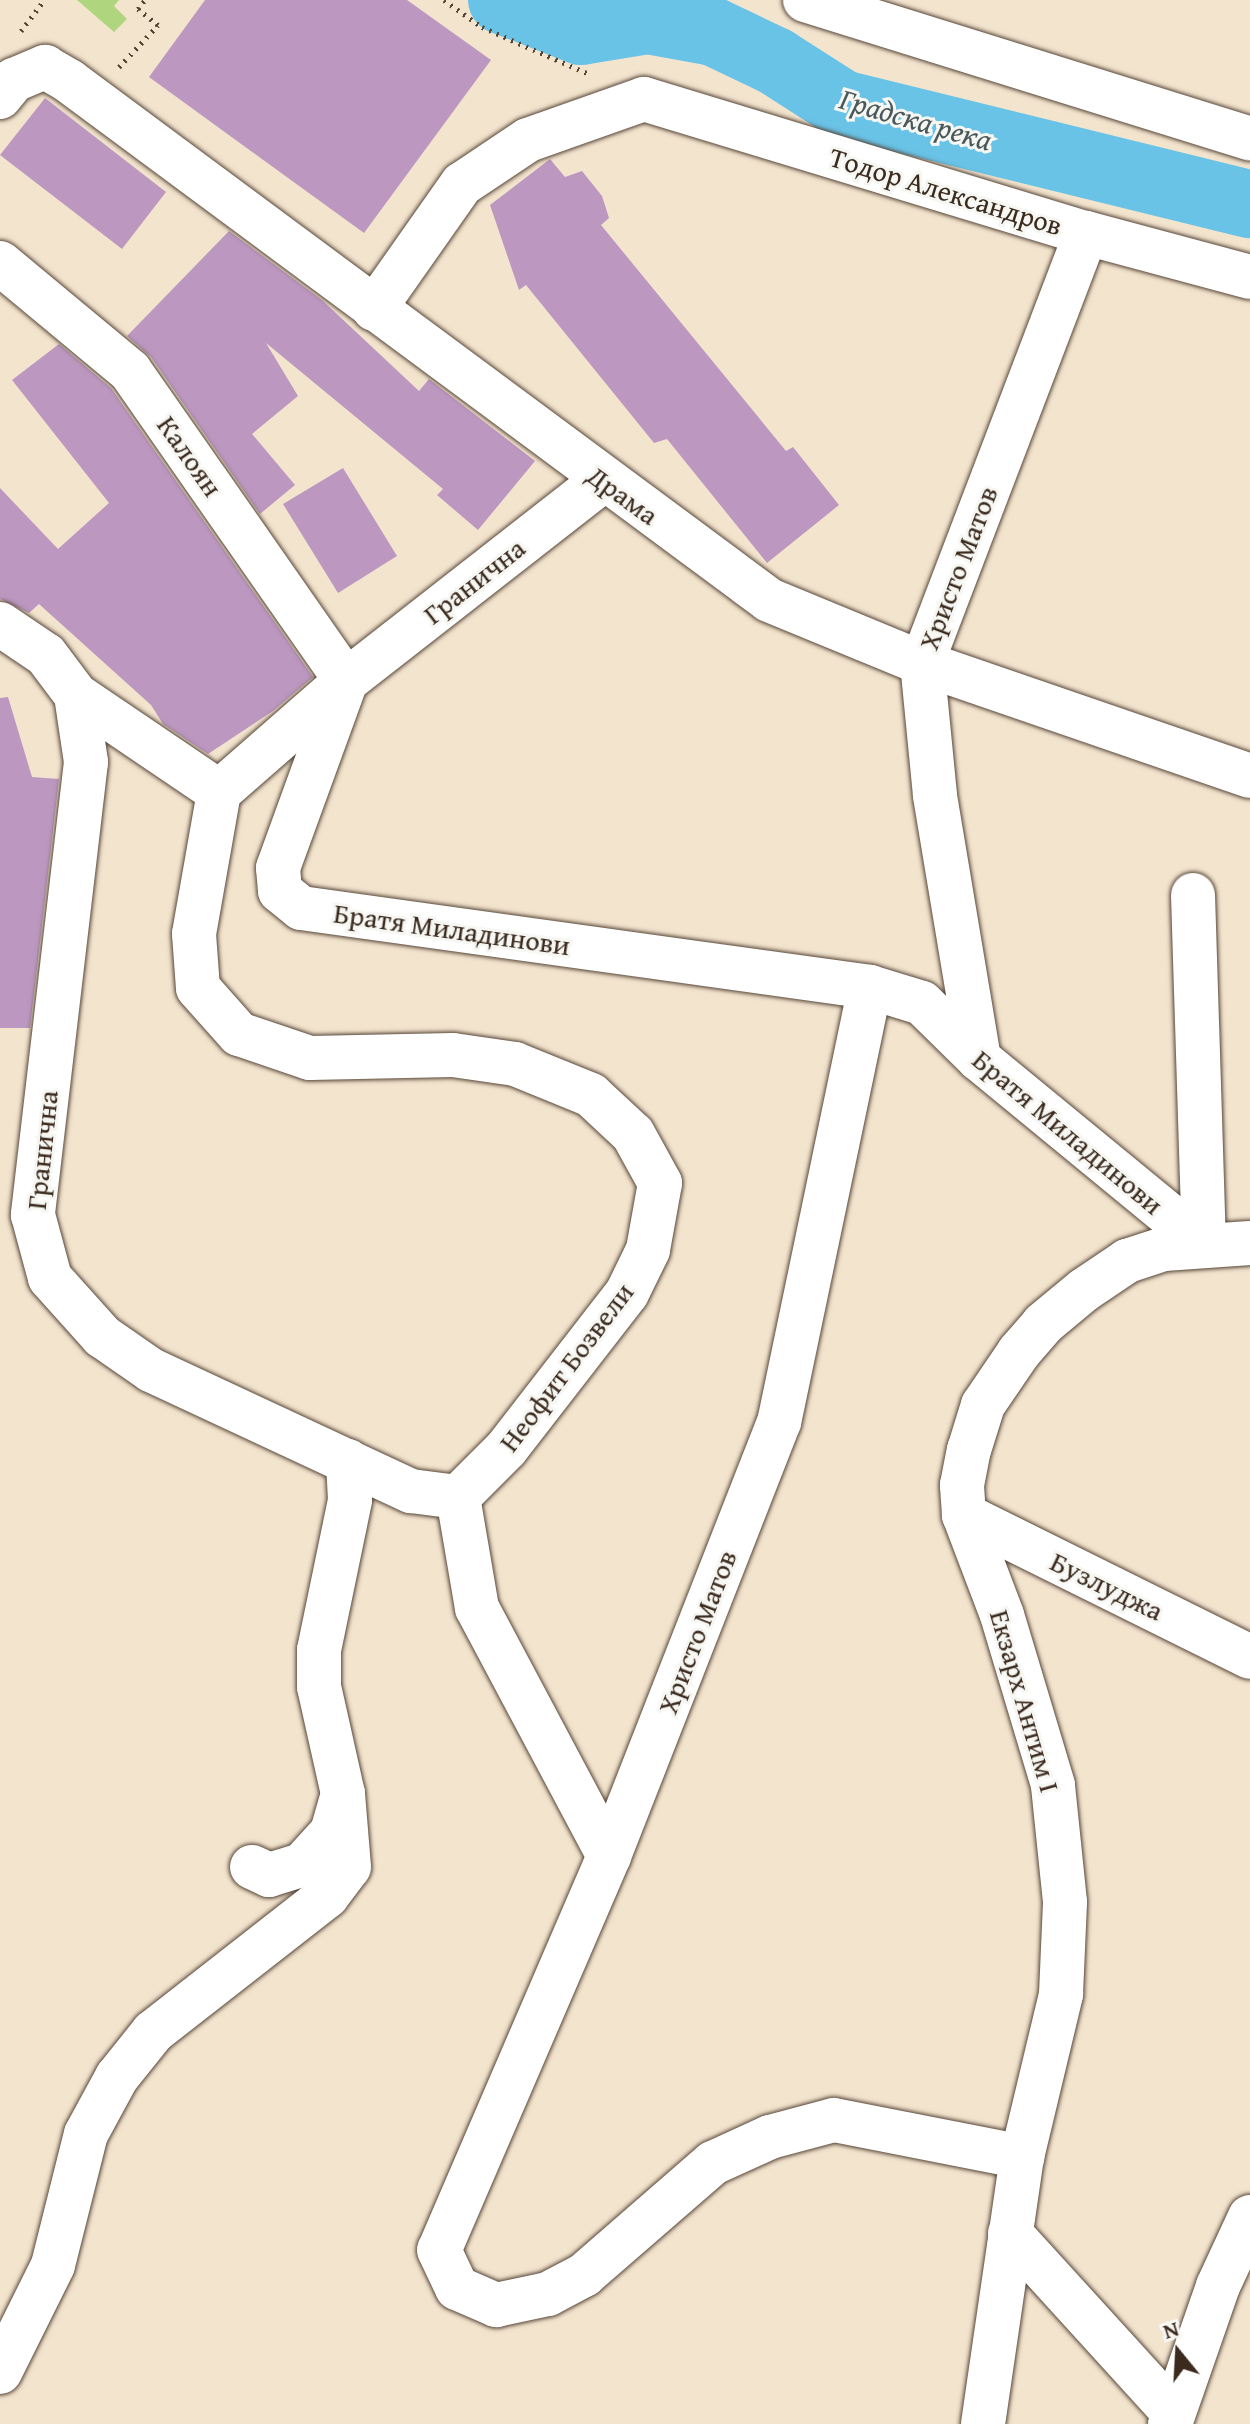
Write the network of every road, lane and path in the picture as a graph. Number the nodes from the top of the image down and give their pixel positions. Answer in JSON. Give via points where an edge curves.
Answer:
{"nodes":[{"id":1,"x":145,"y":0,"type":"edge"},
{"id":2,"x":444,"y":0,"type":"edge"},
{"id":3,"x":805,"y":0,"type":"edge"},
{"id":4,"x":78,"y":90,"type":"junction"},
{"id":5,"x":0,"y":97,"type":"edge"},
{"id":6,"x":644,"y":99,"type":"junction"},
{"id":7,"x":1250,"y":139,"type":"edge"},
{"id":8,"x":1086,"y":233,"type":"junction"},
{"id":9,"x":0,"y":263,"type":"edge"},
{"id":10,"x":1250,"y":277,"type":"edge"},
{"id":11,"x":374,"y":309,"type":"junction"},
{"id":12,"x":602,"y":481,"type":"junction"},
{"id":13,"x":0,"y":624,"type":"edge"},
{"id":14,"x":922,"y":663,"type":"junction"},
{"id":15,"x":346,"y":681,"type":"junction"},
{"id":16,"x":76,"y":695,"type":"junction"},
{"id":17,"x":1246,"y":766,"type":"edge"},
{"id":18,"x":219,"y":792,"type":"junction"},
{"id":19,"x":1193,"y":895,"type":"dead end"},
{"id":20,"x":870,"y":987,"type":"junction"},
{"id":21,"x":979,"y":1059,"type":"junction"},
{"id":22,"x":1250,"y":1243,"type":"edge"},
{"id":23,"x":1204,"y":1244,"type":"junction"},
{"id":24,"x":348,"y":1461,"type":"junction"},
{"id":25,"x":458,"y":1497,"type":"junction"},
{"id":26,"x":964,"y":1515,"type":"junction"},
{"id":27,"x":1250,"y":1657,"type":"edge"},
{"id":28,"x":343,"y":1794,"type":"junction"},
{"id":29,"x":609,"y":1856,"type":"junction"},
{"id":30,"x":252,"y":1867,"type":"dead end"},
{"id":31,"x":1022,"y":2157,"type":"junction"},
{"id":32,"x":1250,"y":2217,"type":"edge"},
{"id":33,"x":1010,"y":2233,"type":"junction"},
{"id":34,"x":0,"y":2372,"type":"edge"},
{"id":35,"x":1171,"y":2417,"type":"edge"},
{"id":36,"x":983,"y":2424,"type":"edge"}],
"edges":[{"from":1,"to":4,"type":"path","via":[[138,9],[158,25]]},
{"from":2,"to":6,"type":"path","via":[[482,27]]},
{"from":3,"to":7,"type":"street"},
{"from":4,"to":5,"type":"street","via":[[45,67],[14,80]]},
{"from":4,"to":11,"type":"street","name":"Драма"},
{"from":6,"to":8,"type":"street","name":"Тодор Александров"},
{"from":6,"to":11,"type":"street","via":[[528,140],[462,184]]},
{"from":8,"to":10,"type":"street","name":"Тодор Александров"},
{"from":8,"to":14,"type":"street","name":"Христо Матов"},
{"from":9,"to":15,"type":"street","name":"Калоян","via":[[130,371]]},
{"from":11,"to":12,"type":"street","name":"Драма"},
{"from":12,"to":14,"type":"street","name":"Драма","via":[[769,600]]},
{"from":12,"to":15,"type":"street","name":"Гранична"},
{"from":13,"to":16,"type":"street","via":[[46,655]]},
{"from":14,"to":17,"type":"street","name":"Драма"},
{"from":14,"to":21,"type":"street","name":"Христо Матов","via":[[935,795]]},
{"from":15,"to":18,"type":"street"},
{"from":15,"to":20,"type":"street","name":"Братя Миладинови","via":[[278,868],[280,891],[301,908]]},
{"from":16,"to":18,"type":"street"},
{"from":16,"to":24,"type":"street","name":"Гранична","via":[[86,762],[33,1215],[50,1278],[102,1336],[151,1370]]},
{"from":18,"to":25,"type":"street","name":"Неофит Бозвели","via":[[194,934],[198,988],[239,1034],[310,1058],[453,1055],[515,1064],[591,1095],[633,1134],[660,1183],[648,1250],[627,1293],[506,1449]]},
{"from":19,"to":23,"type":"street"},
{"from":20,"to":21,"type":"street","name":"Братя Миладинови","via":[[922,1003]]},
{"from":20,"to":29,"type":"street","name":"Христо Матов","via":[[779,1422]]},
{"from":21,"to":23,"type":"street","name":"Братя Миладинови"},
{"from":22,"to":23,"type":"street","name":"Екзарх Антим I"},
{"from":23,"to":26,"type":"street","name":"Екзарх Антим I","via":[[1127,1261],[1043,1324],[983,1405],[962,1485]]},
{"from":24,"to":25,"type":"street","name":"Гранична","via":[[411,1491]]},
{"from":24,"to":28,"type":"street","via":[[350,1500],[319,1650],[319,1687]]},
{"from":25,"to":29,"type":"street","via":[[477,1608]]},
{"from":26,"to":27,"type":"street","name":"Бузлуджа"},
{"from":26,"to":31,"type":"street","name":"Екзарх Антим I","via":[[1002,1615],[1053,1785],[1065,1902],[1061,1994]]},
{"from":28,"to":30,"type":"street","via":[[332,1832],[302,1865],[269,1875]]},
{"from":28,"to":34,"type":"street","via":[[349,1867],[327,1896],[153,2032],[117,2077],[86,2134],[53,2265]]},
{"from":29,"to":31,"type":"street","name":"Христо Матов","via":[[439,2250],[457,2288],[496,2305],[548,2294],[584,2275],[713,2163],[770,2137],[834,2120]]},
{"from":31,"to":33,"type":"street","name":"Екзарх Антим I"},
{"from":32,"to":35,"type":"street"},
{"from":33,"to":35,"type":"street"},
{"from":33,"to":36,"type":"street","name":"Екзарх Антим I"}]}
